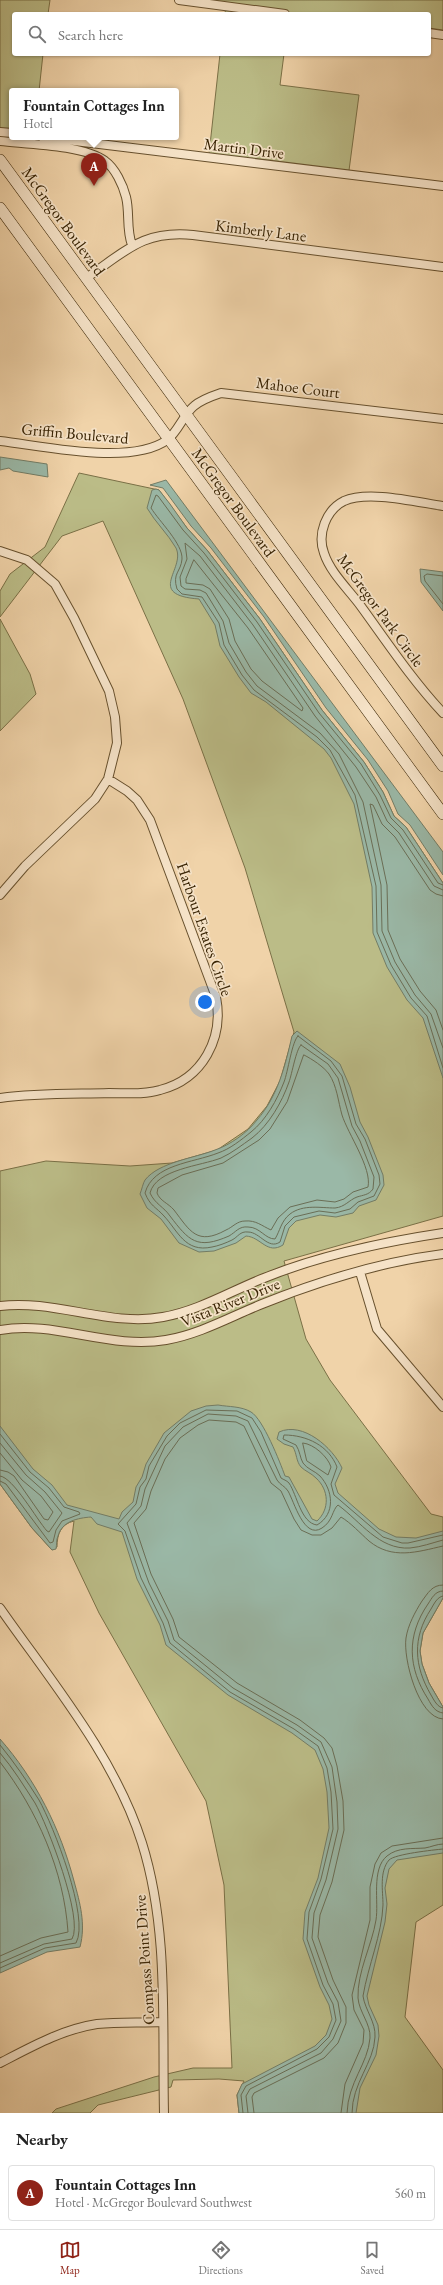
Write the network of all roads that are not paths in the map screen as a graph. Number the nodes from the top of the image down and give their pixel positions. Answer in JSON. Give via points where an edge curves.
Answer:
{"nodes":[{"id":1,"x":179,"y":0,"type":"edge"},
{"id":2,"x":270,"y":12,"type":"edge"},
{"id":3,"x":431,"y":33,"type":"edge"},
{"id":4,"x":443,"y":35,"type":"edge"},
{"id":5,"x":67,"y":140,"type":"edge"},
{"id":6,"x":0,"y":142,"type":"edge"},
{"id":7,"x":0,"y":160,"type":"edge"},
{"id":8,"x":443,"y":186,"type":"edge"},
{"id":9,"x":0,"y":208,"type":"edge"},
{"id":10,"x":132,"y":245,"type":"junction"},
{"id":11,"x":443,"y":267,"type":"edge"},
{"id":12,"x":86,"y":278,"type":"junction"},
{"id":13,"x":187,"y":416,"type":"junction"},
{"id":14,"x":443,"y":419,"type":"edge"},
{"id":15,"x":169,"y":439,"type":"junction"},
{"id":16,"x":0,"y":441,"type":"edge"},
{"id":17,"x":443,"y":506,"type":"edge"},
{"id":18,"x":0,"y":551,"type":"edge"},
{"id":19,"x":443,"y":713,"type":"edge"},
{"id":20,"x":443,"y":766,"type":"edge"},
{"id":21,"x":108,"y":779,"type":"junction"},
{"id":22,"x":443,"y":814,"type":"edge"},
{"id":23,"x":0,"y":895,"type":"edge"},
{"id":24,"x":0,"y":1098,"type":"edge"},
{"id":25,"x":443,"y":1233,"type":"edge"},
{"id":26,"x":443,"y":1254,"type":"edge"},
{"id":27,"x":360,"y":1272,"type":"junction"},
{"id":28,"x":0,"y":1306,"type":"edge"},
{"id":29,"x":0,"y":1330,"type":"edge"},
{"id":30,"x":443,"y":1407,"type":"edge"},
{"id":31,"x":0,"y":1608,"type":"edge"},
{"id":32,"x":162,"y":2022,"type":"junction"},
{"id":33,"x":0,"y":2063,"type":"edge"},
{"id":34,"x":164,"y":2113,"type":"edge"}],
"edges":[{"from":1,"to":2,"type":"street"},
{"from":3,"to":4,"type":"street"},
{"from":5,"to":8,"type":"street","name":"Martin Drive"},
{"from":6,"to":10,"type":"street","via":[[84,151],[106,161],[123,187]]},
{"from":7,"to":12,"type":"main road","name":"McGregor Boulevard"},
{"from":9,"to":15,"type":"main road","name":"McGregor Boulevard"},
{"from":10,"to":11,"type":"street","name":"Kimberly Lane","via":[[156,236],[181,234]]},
{"from":10,"to":12,"type":"street","name":"Kimberly Lane"},
{"from":12,"to":13,"type":"main road","name":"McGregor Boulevard"},
{"from":13,"to":14,"type":"street","name":"Mahoe Court","via":[[194,406],[221,393]]},
{"from":13,"to":15,"type":"street","name":"Mahoe Court"},
{"from":13,"to":20,"type":"main road","name":"McGregor Boulevard"},
{"from":15,"to":16,"type":"street","name":"Griffin Boulevard","via":[[153,448],[113,454]]},
{"from":15,"to":22,"type":"main road","name":"McGregor Boulevard"},
{"from":17,"to":19,"type":"street","name":"McGregor Park Circle","via":[[371,496],[358,497],[344,501],[331,511],[323,527],[321,540],[323,552],[335,573],[418,686]]},
{"from":18,"to":21,"type":"street","via":[[27,560],[55,584],[109,691],[118,743]]},
{"from":21,"to":23,"type":"street","via":[[95,799],[21,870]]},
{"from":21,"to":24,"type":"street","name":"Harbour Estates Circle","via":[[137,800],[156,832],[216,996],[219,1018],[215,1039],[202,1064],[193,1074],[159,1091],[43,1094]]},
{"from":25,"to":28,"type":"street","name":"Vista River Drive","via":[[347,1252],[290,1268],[187,1311],[162,1318],[116,1317],[43,1306]]},
{"from":26,"to":27,"type":"street","name":"Vista River Drive"},
{"from":27,"to":29,"type":"street","name":"Vista River Drive","via":[[301,1289],[198,1333],[164,1341],[134,1342],[25,1328]]},
{"from":27,"to":30,"type":"street","via":[[377,1330]]},
{"from":31,"to":32,"type":"street","name":"Compass Point Drive","via":[[89,1735],[126,1802],[142,1841],[153,1888],[160,1949]]},
{"from":32,"to":33,"type":"street","via":[[86,2026],[51,2038]]},
{"from":32,"to":34,"type":"street","name":"Compass Point Drive"}]}
